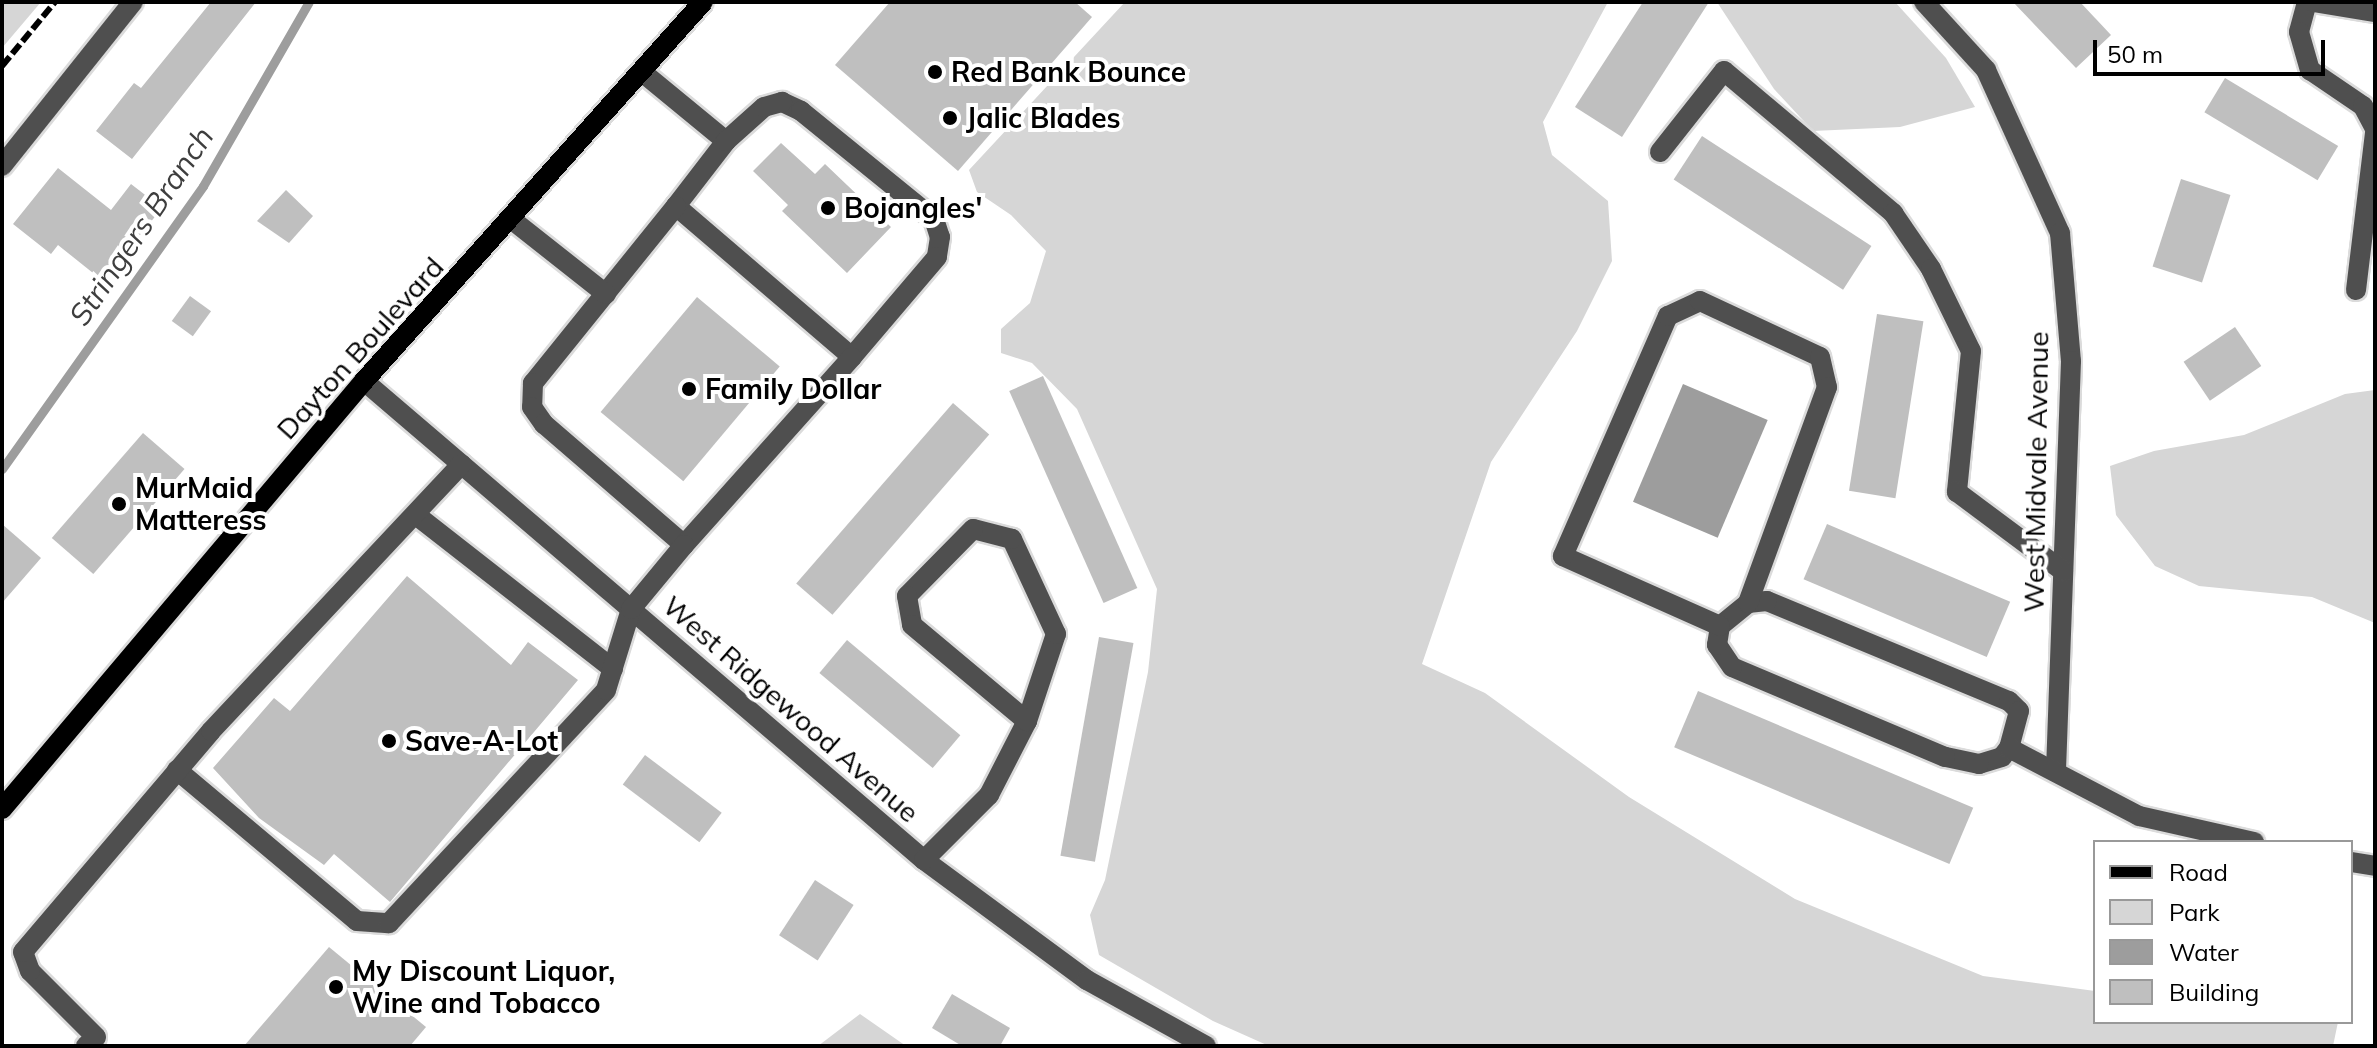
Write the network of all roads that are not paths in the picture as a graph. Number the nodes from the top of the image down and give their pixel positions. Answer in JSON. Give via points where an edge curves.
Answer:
{"nodes":[{"id":1,"x":133,"y":2,"type":"edge"},
{"id":2,"x":703,"y":2,"type":"edge"},
{"id":3,"x":1924,"y":2,"type":"edge"},
{"id":4,"x":2307,"y":2,"type":"edge"},
{"id":5,"x":2313,"y":2,"type":"edge"},
{"id":6,"x":2375,"y":12,"type":"edge"},
{"id":7,"x":642,"y":72,"type":"junction"},
{"id":8,"x":2375,"y":131,"type":"edge"},
{"id":9,"x":726,"y":141,"type":"junction"},
{"id":10,"x":1660,"y":152,"type":"dead end"},
{"id":11,"x":2,"y":166,"type":"edge"},
{"id":12,"x":676,"y":206,"type":"junction"},
{"id":13,"x":511,"y":219,"type":"junction"},
{"id":14,"x":2356,"y":290,"type":"dead end"},
{"id":15,"x":606,"y":294,"type":"junction"},
{"id":16,"x":852,"y":357,"type":"junction"},
{"id":17,"x":364,"y":381,"type":"junction"},
{"id":18,"x":462,"y":464,"type":"junction"},
{"id":19,"x":416,"y":515,"type":"junction"},
{"id":20,"x":684,"y":545,"type":"junction"},
{"id":21,"x":2063,"y":571,"type":"junction"},
{"id":22,"x":1748,"y":603,"type":"junction"},
{"id":23,"x":631,"y":609,"type":"junction"},
{"id":24,"x":1720,"y":626,"type":"junction"},
{"id":25,"x":613,"y":669,"type":"junction"},
{"id":26,"x":1027,"y":721,"type":"junction"},
{"id":27,"x":2009,"y":748,"type":"junction"},
{"id":28,"x":177,"y":770,"type":"junction"},
{"id":29,"x":2056,"y":772,"type":"junction"},
{"id":30,"x":2,"y":809,"type":"edge"},
{"id":31,"x":2245,"y":840,"type":"edge"},
{"id":32,"x":924,"y":860,"type":"junction"},
{"id":33,"x":2353,"y":862,"type":"edge"},
{"id":34,"x":2375,"y":866,"type":"edge"},
{"id":35,"x":86,"y":1046,"type":"edge"},
{"id":36,"x":1206,"y":1046,"type":"edge"}],
"edges":[{"from":1,"to":11,"type":"street"},
{"from":2,"to":7,"type":"main road","name":"Dayton Boulevard"},
{"from":3,"to":21,"type":"street","name":"West Midvale Avenue","via":[[1986,70],[2060,233],[2071,361]]},
{"from":4,"to":8,"type":"street","via":[[2299,32],[2310,70],[2363,106]]},
{"from":5,"to":6,"type":"street"},
{"from":7,"to":9,"type":"street"},
{"from":7,"to":13,"type":"main road","name":"Dayton Boulevard"},
{"from":8,"to":14,"type":"street"},
{"from":9,"to":12,"type":"street"},
{"from":9,"to":16,"type":"street","via":[[764,107],[782,102],[801,111],[934,219],[940,237],[937,257]]},
{"from":10,"to":21,"type":"street","via":[[1724,71],[1893,213],[1931,269],[1971,351],[1957,492]]},
{"from":12,"to":15,"type":"street"},
{"from":12,"to":16,"type":"street"},
{"from":13,"to":15,"type":"street"},
{"from":13,"to":17,"type":"main road","name":"Dayton Boulevard"},
{"from":15,"to":20,"type":"street","via":[[533,383],[532,407],[544,424]]},
{"from":16,"to":20,"type":"street"},
{"from":17,"to":18,"type":"street","name":"West Ridgewood Avenue"},
{"from":17,"to":30,"type":"main road","name":"Dayton Boulevard"},
{"from":18,"to":19,"type":"street"},
{"from":18,"to":23,"type":"street","name":"West Ridgewood Avenue"},
{"from":19,"to":25,"type":"street"},
{"from":19,"to":28,"type":"street"},
{"from":20,"to":23,"type":"street"},
{"from":21,"to":29,"type":"street","name":"West Midvale Avenue"},
{"from":22,"to":24,"type":"street"},
{"from":22,"to":24,"type":"street","via":[[1827,387],[1820,357],[1700,301],[1668,316],[1563,556]]},
{"from":22,"to":27,"type":"street","via":[[1767,601],[2009,701],[2019,711]]},
{"from":23,"to":25,"type":"street"},
{"from":23,"to":32,"type":"street","name":"West Ridgewood Avenue"},
{"from":24,"to":27,"type":"street","via":[[1721,657],[1732,667],[1945,757],[1979,764],[2002,757]]},
{"from":25,"to":28,"type":"street","via":[[606,690],[389,923],[357,921]]},
{"from":26,"to":26,"type":"street","via":[[1056,634],[1012,539],[973,529],[907,596],[912,625]]},
{"from":26,"to":32,"type":"street","via":[[989,795]]},
{"from":27,"to":29,"type":"street"},
{"from":28,"to":35,"type":"street","via":[[23,952],[30,971],[96,1037]]},
{"from":29,"to":31,"type":"street","via":[[2139,816]]},
{"from":32,"to":36,"type":"street","name":"West Ridgewood Avenue","via":[[1087,980]]},
{"from":33,"to":34,"type":"street"}]}
